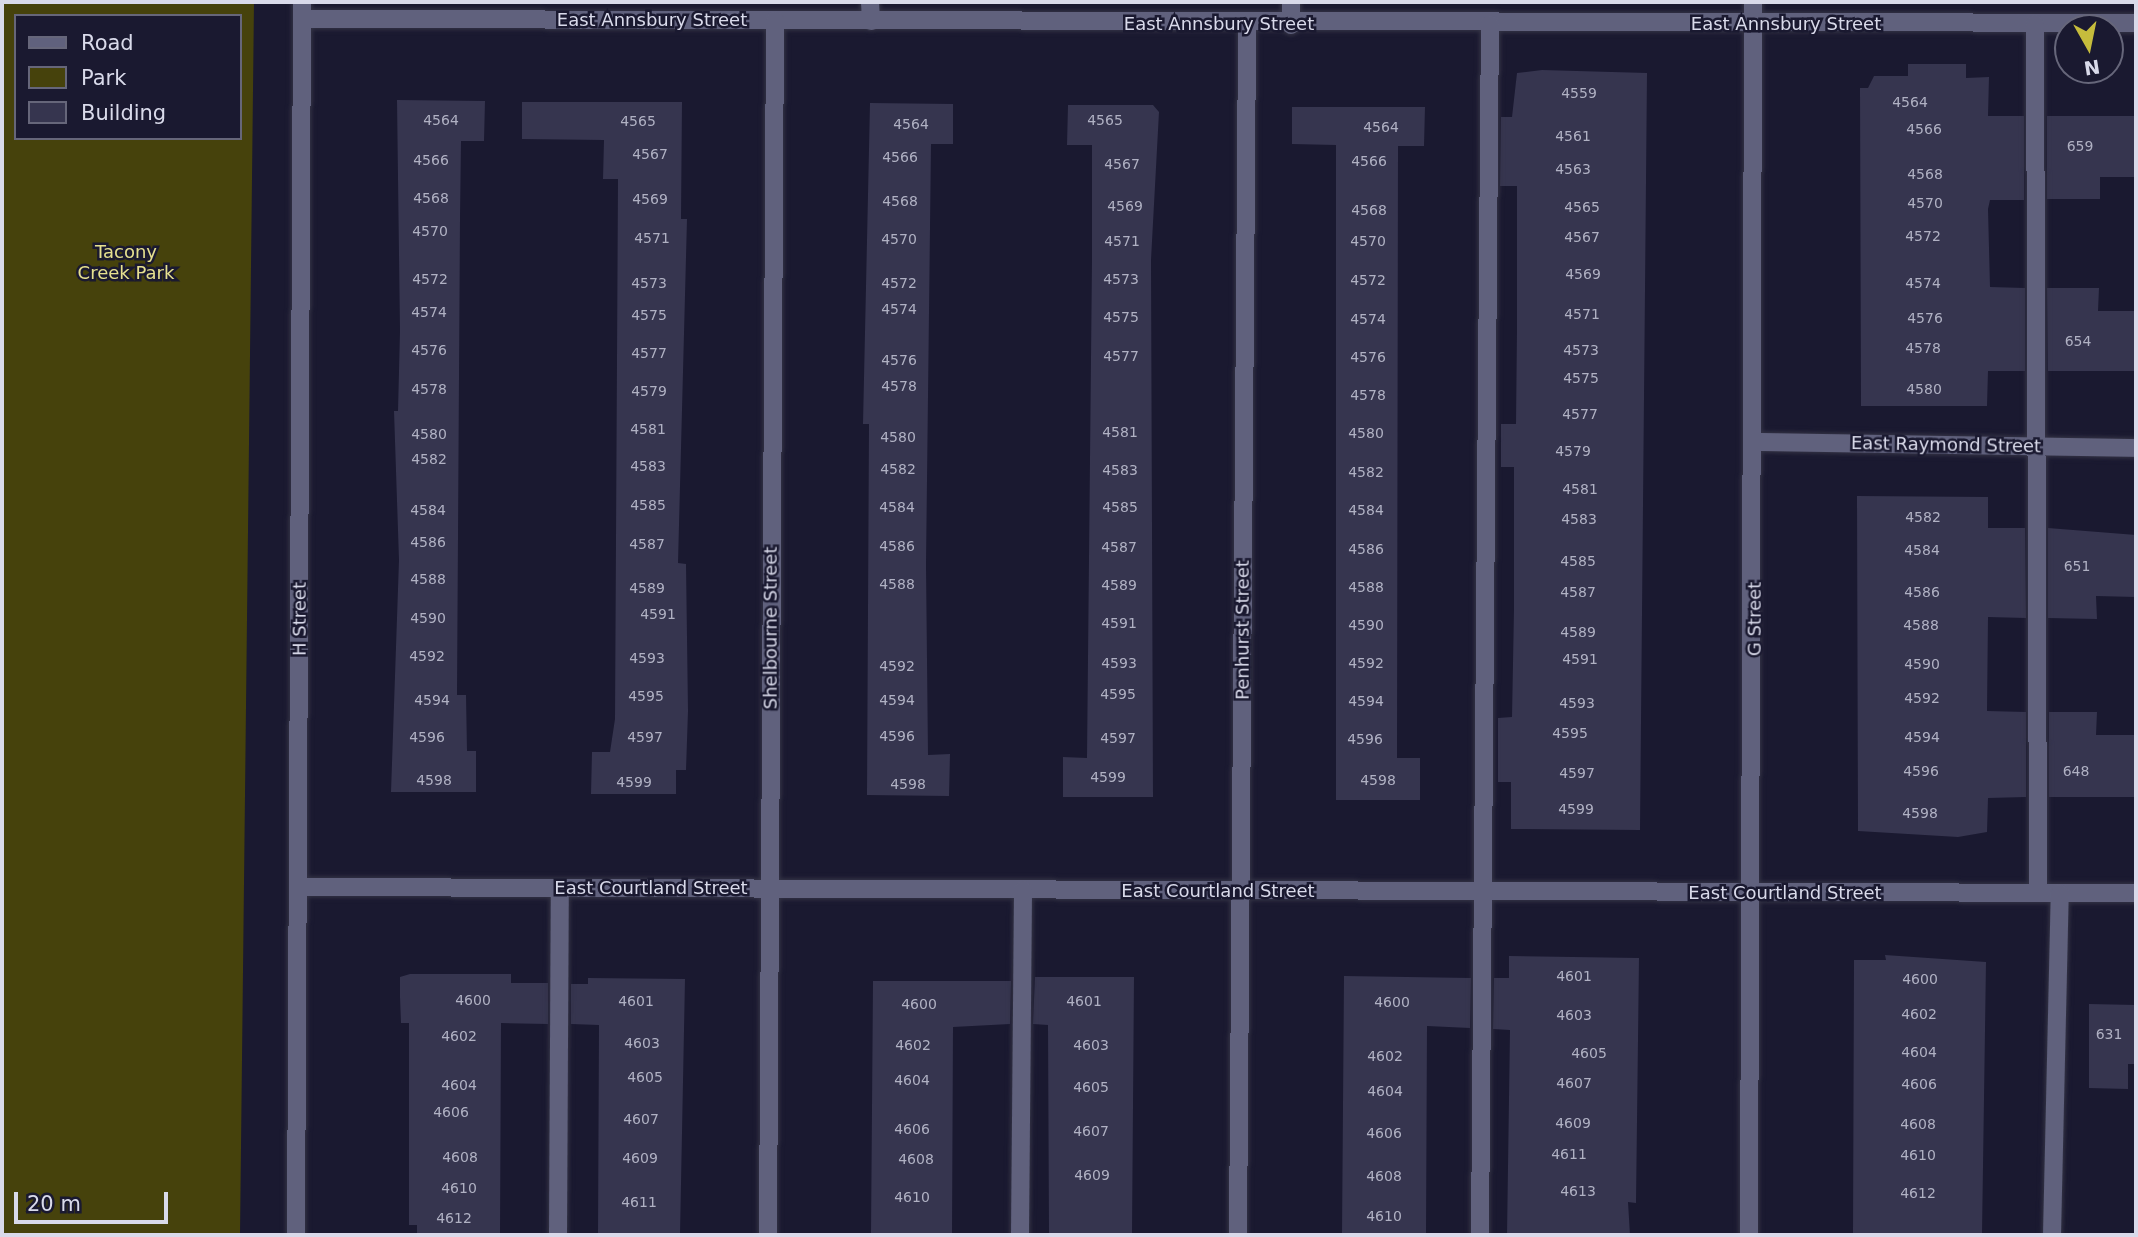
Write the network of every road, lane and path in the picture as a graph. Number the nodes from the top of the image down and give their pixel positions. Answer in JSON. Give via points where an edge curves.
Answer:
{"nodes":[{"id":1,"x":870,"y":2,"type":"edge"},
{"id":2,"x":1291,"y":2,"type":"edge"},
{"id":3,"x":1753,"y":2,"type":"edge"},
{"id":4,"x":302,"y":10,"type":"edge"},
{"id":5,"x":775,"y":20,"type":"junction"},
{"id":6,"x":871,"y":21,"type":"junction"},
{"id":7,"x":2136,"y":23,"type":"edge"},
{"id":8,"x":1490,"y":24,"type":"junction"},
{"id":9,"x":1753,"y":24,"type":"junction"},
{"id":10,"x":2035,"y":24,"type":"junction"},
{"id":11,"x":1247,"y":25,"type":"junction"},
{"id":12,"x":1291,"y":25,"type":"junction"},
{"id":13,"x":1755,"y":442,"type":"junction"},
{"id":14,"x":2036,"y":447,"type":"junction"},
{"id":15,"x":2136,"y":448,"type":"edge"},
{"id":16,"x":299,"y":887,"type":"junction"},
{"id":17,"x":560,"y":888,"type":"junction"},
{"id":18,"x":769,"y":888,"type":"junction"},
{"id":19,"x":1023,"y":890,"type":"junction"},
{"id":20,"x":1241,"y":891,"type":"junction"},
{"id":21,"x":1755,"y":892,"type":"junction"},
{"id":22,"x":1481,"y":893,"type":"junction"},
{"id":23,"x":2038,"y":893,"type":"junction"},
{"id":24,"x":2060,"y":893,"type":"junction"},
{"id":25,"x":2136,"y":893,"type":"edge"},
{"id":26,"x":296,"y":1235,"type":"edge"},
{"id":27,"x":558,"y":1235,"type":"edge"},
{"id":28,"x":768,"y":1235,"type":"edge"},
{"id":29,"x":1020,"y":1235,"type":"edge"},
{"id":30,"x":1238,"y":1235,"type":"edge"},
{"id":31,"x":1480,"y":1235,"type":"edge"},
{"id":32,"x":1749,"y":1235,"type":"edge"},
{"id":33,"x":2052,"y":1235,"type":"edge"}],
"edges":[{"from":1,"to":6,"type":"street"},
{"from":2,"to":12,"type":"street"},
{"from":3,"to":9,"type":"street","name":"G Street"},
{"from":4,"to":5,"type":"street","name":"East Annsbury Street"},
{"from":4,"to":16,"type":"street","name":"H Street"},
{"from":5,"to":6,"type":"street","name":"East Annsbury Street"},
{"from":5,"to":18,"type":"street","name":"Shelbourne Street"},
{"from":6,"to":11,"type":"street","name":"East Annsbury Street"},
{"from":7,"to":10,"type":"street","name":"East Annsbury Street"},
{"from":8,"to":9,"type":"street","name":"East Annsbury Street"},
{"from":8,"to":12,"type":"street","name":"East Annsbury Street"},
{"from":8,"to":22,"type":"street"},
{"from":9,"to":10,"type":"street","name":"East Annsbury Street"},
{"from":9,"to":13,"type":"street","name":"G Street"},
{"from":10,"to":14,"type":"street"},
{"from":11,"to":12,"type":"street","name":"East Annsbury Street"},
{"from":11,"to":20,"type":"street","name":"Penhurst Street"},
{"from":13,"to":14,"type":"street","name":"East Raymond Street"},
{"from":13,"to":21,"type":"street","name":"G Street"},
{"from":14,"to":15,"type":"street","name":"East Raymond Street"},
{"from":14,"to":23,"type":"street"},
{"from":16,"to":17,"type":"street","name":"East Courtland Street"},
{"from":16,"to":26,"type":"street","name":"H Street"},
{"from":17,"to":18,"type":"street","name":"East Courtland Street"},
{"from":17,"to":27,"type":"street"},
{"from":18,"to":19,"type":"street","name":"East Courtland Street"},
{"from":18,"to":28,"type":"street","name":"Shelbourne Street"},
{"from":19,"to":20,"type":"street","name":"East Courtland Street"},
{"from":19,"to":29,"type":"street"},
{"from":20,"to":22,"type":"street","name":"East Courtland Street"},
{"from":20,"to":30,"type":"street","name":"Penhurst Street"},
{"from":21,"to":22,"type":"street","name":"East Courtland Street"},
{"from":21,"to":23,"type":"street","name":"East Courtland Street"},
{"from":21,"to":32,"type":"street","name":"G Street"},
{"from":22,"to":31,"type":"street"},
{"from":23,"to":24,"type":"street","name":"East Courtland Street"},
{"from":24,"to":25,"type":"street","name":"East Courtland Street"},
{"from":24,"to":33,"type":"street"}]}
